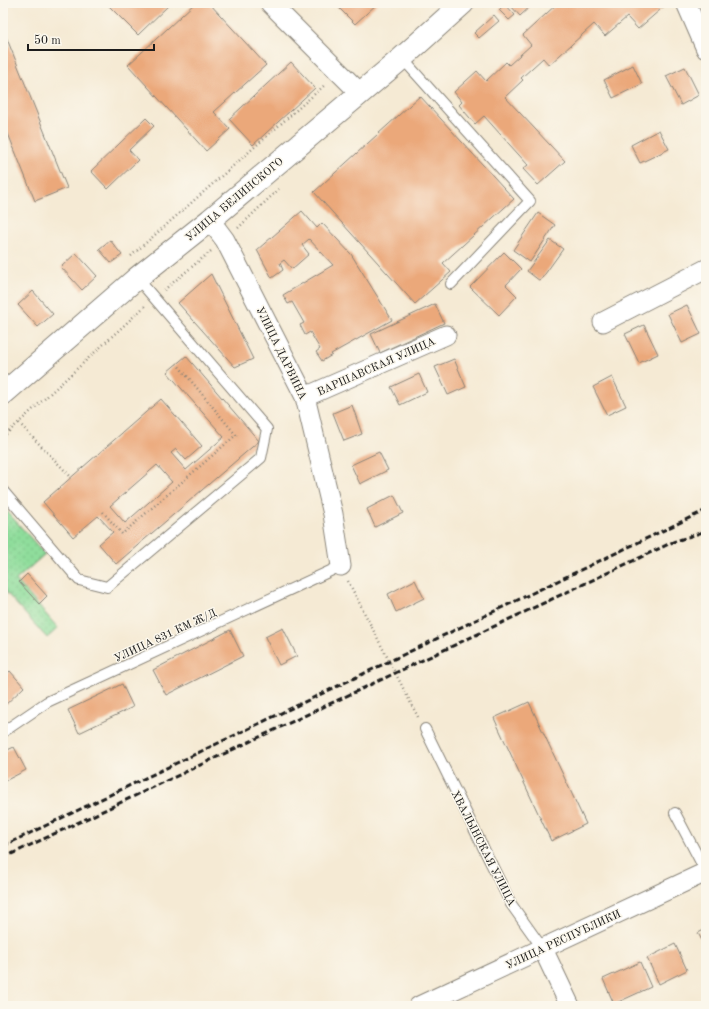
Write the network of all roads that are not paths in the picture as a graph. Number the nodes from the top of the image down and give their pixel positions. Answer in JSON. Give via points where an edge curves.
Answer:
{"nodes":[{"id":1,"x":270,"y":3,"type":"edge"},
{"id":2,"x":463,"y":3,"type":"edge"},
{"id":3,"x":686,"y":3,"type":"edge"},
{"id":4,"x":706,"y":49,"type":"edge"},
{"id":5,"x":402,"y":58,"type":"junction"},
{"id":6,"x":360,"y":93,"type":"junction"},
{"id":7,"x":210,"y":220,"type":"junction"},
{"id":8,"x":706,"y":269,"type":"edge"},
{"id":9,"x":137,"y":278,"type":"junction"},
{"id":10,"x":451,"y":284,"type":"dead end"},
{"id":11,"x":603,"y":322,"type":"dead end"},
{"id":12,"x":446,"y":335,"type":"dead end"},
{"id":13,"x":3,"y":394,"type":"edge"},
{"id":14,"x":305,"y":397,"type":"junction"},
{"id":15,"x":3,"y":491,"type":"edge"},
{"id":16,"x":341,"y":566,"type":"joint"},
{"id":17,"x":425,"y":730,"type":"road end"},
{"id":18,"x":3,"y":732,"type":"edge"},
{"id":19,"x":675,"y":813,"type":"dead end"},
{"id":20,"x":706,"y":872,"type":"edge"},
{"id":21,"x":543,"y":949,"type":"junction"},
{"id":22,"x":420,"y":1006,"type":"edge"},
{"id":23,"x":570,"y":1006,"type":"edge"}],
"edges":[{"from":1,"to":6,"type":"street"},
{"from":2,"to":5,"type":"street","name":"УЛИЦА БЕЛИНСКОГО"},
{"from":3,"to":4,"type":"street"},
{"from":5,"to":6,"type":"street","name":"УЛИЦА БЕЛИНСКОГО"},
{"from":5,"to":10,"type":"lane","via":[[530,201]]},
{"from":6,"to":7,"type":"street","name":"УЛИЦА БЕЛИНСКОГО"},
{"from":7,"to":9,"type":"street","name":"УЛИЦА БЕЛИНСКОГО"},
{"from":7,"to":14,"type":"street","name":"УЛИЦА ДАРВИНА","via":[[224,240]]},
{"from":8,"to":11,"type":"street"},
{"from":9,"to":13,"type":"street","name":"УЛИЦА БЕЛИНСКОГО"},
{"from":9,"to":15,"type":"lane","via":[[268,428],[261,458],[107,587],[78,580]]},
{"from":12,"to":14,"type":"street","name":"ВАРШАВСКАЯ УЛИЦА"},
{"from":14,"to":16,"type":"street","name":"УЛИЦА ДАРВИНА","via":[[333,514]]},
{"from":16,"to":18,"type":"lane","name":"УЛИЦА 831 КМ Ж/Д","via":[[47,702]]},
{"from":17,"to":21,"type":"lane","name":"ХВАЛЫНСКАЯ УЛИЦА","via":[[511,904]]},
{"from":19,"to":20,"type":"lane"},
{"from":20,"to":21,"type":"street","name":"УЛИЦА РЕСПУБЛИКИ"},
{"from":21,"to":22,"type":"street","name":"УЛИЦА РЕСПУБЛИКИ"},
{"from":21,"to":23,"type":"street","name":"ХВАЛЫНСКАЯ УЛИЦА"}]}
